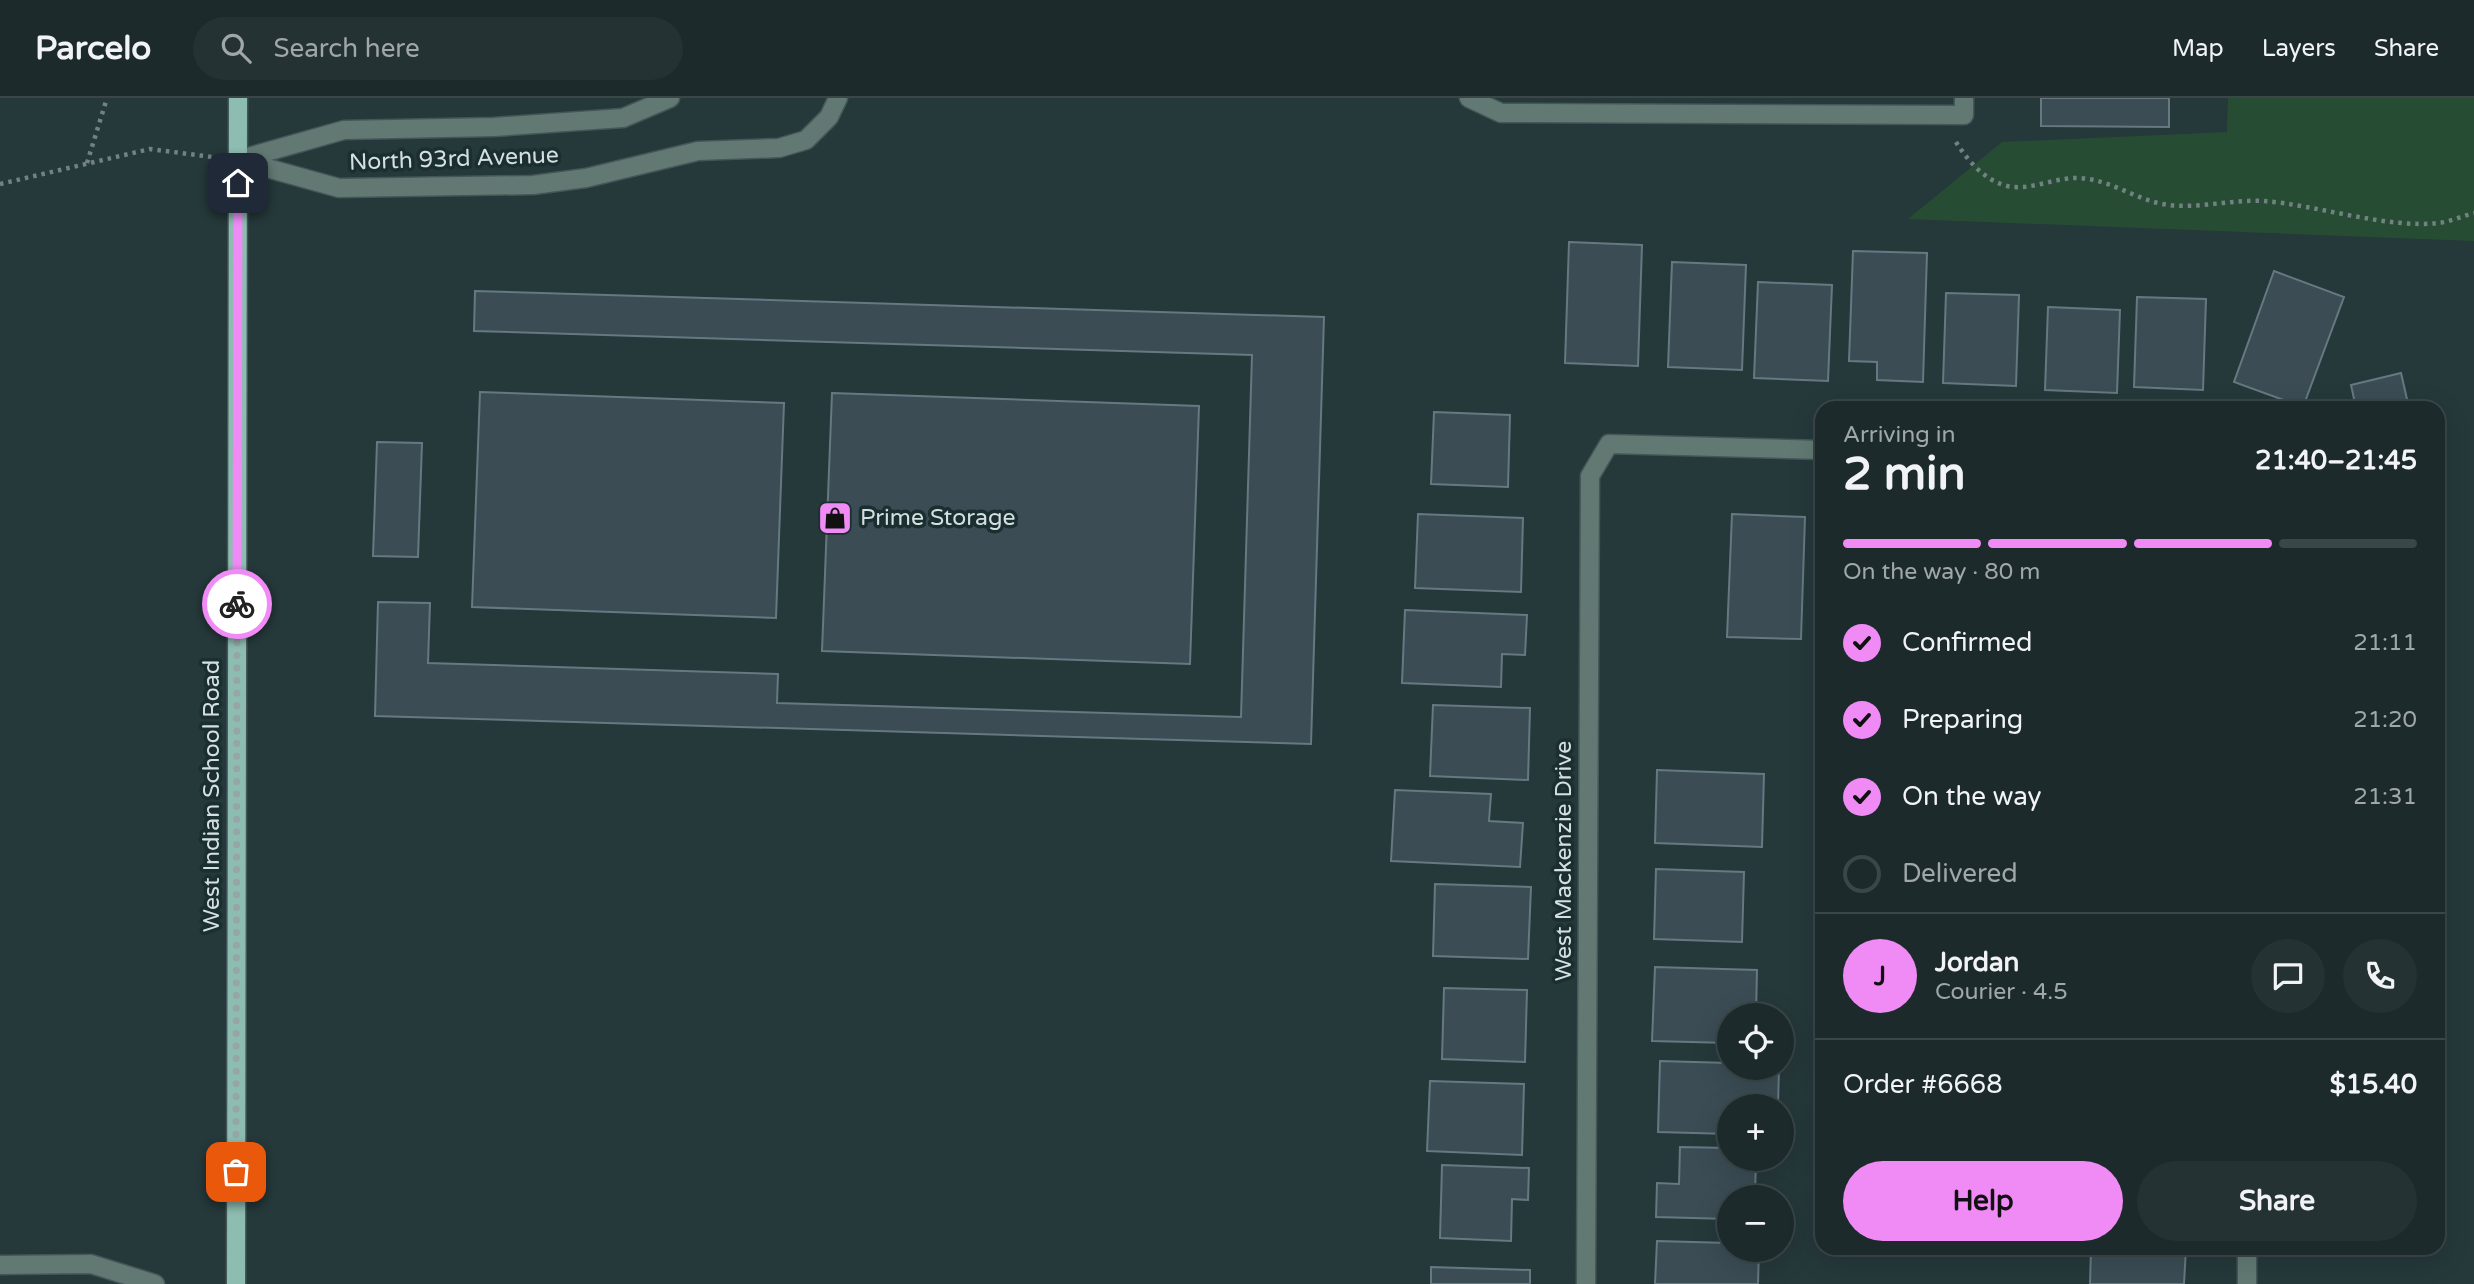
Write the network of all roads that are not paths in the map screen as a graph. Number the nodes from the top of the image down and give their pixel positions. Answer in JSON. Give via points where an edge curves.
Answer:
{"nodes":[{"id":1,"x":238,"y":98,"type":"edge"},
{"id":2,"x":670,"y":98,"type":"edge"},
{"id":3,"x":838,"y":98,"type":"edge"},
{"id":4,"x":1469,"y":98,"type":"edge"},
{"id":5,"x":1964,"y":106,"type":"edge"},
{"id":6,"x":238,"y":160,"type":"junction"},
{"id":7,"x":1815,"y":450,"type":"edge"},
{"id":8,"x":2247,"y":1255,"type":"edge"},
{"id":9,"x":0,"y":1265,"type":"edge"},
{"id":10,"x":155,"y":1284,"type":"edge"},
{"id":11,"x":236,"y":1284,"type":"edge"},
{"id":12,"x":1587,"y":1284,"type":"edge"},
{"id":13,"x":2247,"y":1284,"type":"edge"}],
"edges":[{"from":1,"to":6,"type":"main road","name":"West Indian School Road"},
{"from":2,"to":6,"type":"street","name":"North 93rd Avenue","via":[[623,118],[344,130]]},
{"from":3,"to":6,"type":"street","name":"North 93rd Avenue","via":[[829,117],[806,139],[779,148],[698,151],[586,178],[533,185],[339,188]]},
{"from":4,"to":5,"type":"street","via":[[1501,113]]},
{"from":6,"to":11,"type":"main road","name":"West Indian School Road"},
{"from":7,"to":12,"type":"street","name":"West Mackenzie Drive","via":[[1609,444],[1590,476]]},
{"from":8,"to":13,"type":"street"},
{"from":9,"to":10,"type":"street","via":[[91,1264]]}]}
